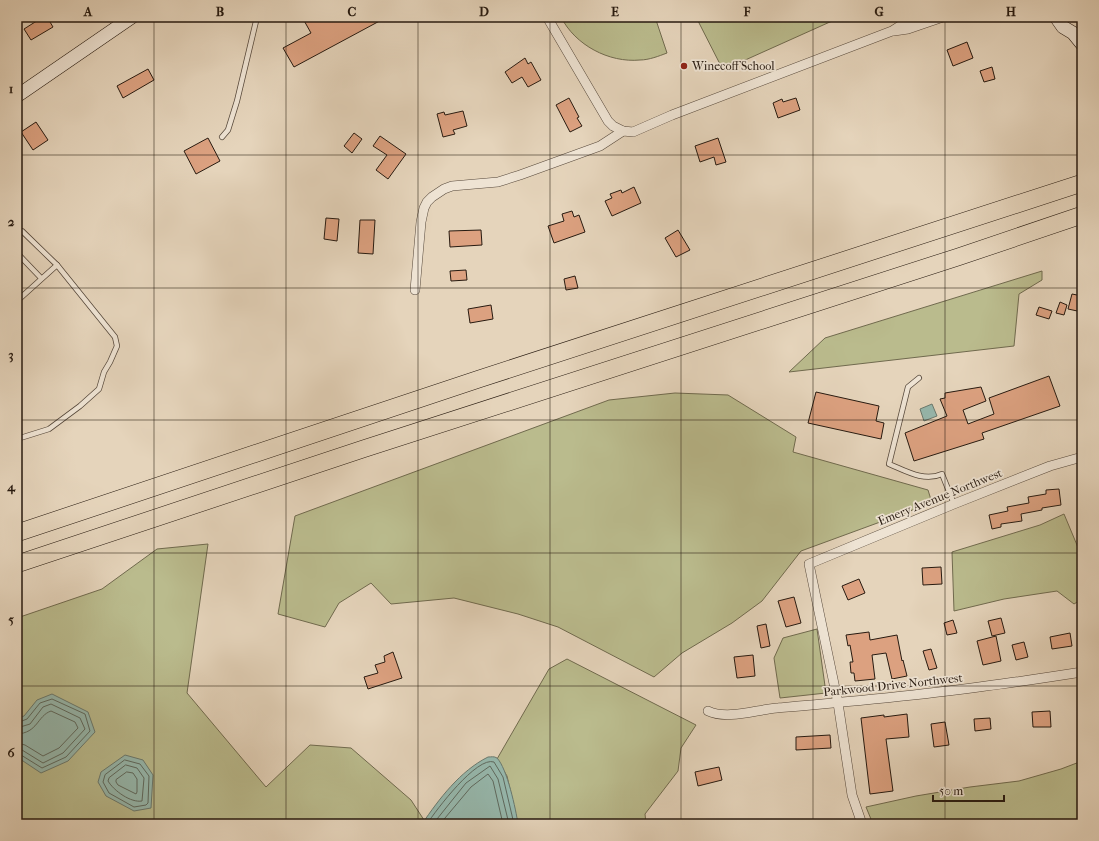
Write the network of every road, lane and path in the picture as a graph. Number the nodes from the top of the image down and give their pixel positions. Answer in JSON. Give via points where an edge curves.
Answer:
{"nodes":[{"id":1,"x":132,"y":17,"type":"edge"},
{"id":2,"x":257,"y":17,"type":"edge"},
{"id":3,"x":547,"y":17,"type":"edge"},
{"id":4,"x":919,"y":17,"type":"edge"},
{"id":5,"x":943,"y":17,"type":"edge"},
{"id":6,"x":1056,"y":17,"type":"edge"},
{"id":7,"x":1067,"y":17,"type":"edge"},
{"id":8,"x":892,"y":31,"type":"junction"},
{"id":9,"x":1073,"y":33,"type":"junction"},
{"id":10,"x":1082,"y":44,"type":"edge"},
{"id":11,"x":17,"y":96,"type":"edge"},
{"id":12,"x":622,"y":131,"type":"junction"},
{"id":13,"x":222,"y":138,"type":"dead end"},
{"id":14,"x":1082,"y":177,"type":"edge"},
{"id":15,"x":1082,"y":182,"type":"edge"},
{"id":16,"x":1034,"y":199,"type":"junction"},
{"id":17,"x":1082,"y":216,"type":"edge"},
{"id":18,"x":1082,"y":225,"type":"edge"},
{"id":19,"x":17,"y":231,"type":"edge"},
{"id":20,"x":17,"y":253,"type":"edge"},
{"id":21,"x":958,"y":257,"type":"junction"},
{"id":22,"x":57,"y":264,"type":"junction"},
{"id":23,"x":41,"y":278,"type":"junction"},
{"id":24,"x":415,"y":290,"type":"dead end"},
{"id":25,"x":17,"y":292,"type":"edge"},
{"id":26,"x":22,"y":296,"type":"junction"},
{"id":27,"x":17,"y":301,"type":"edge"},
{"id":28,"x":919,"y":378,"type":"dead end"},
{"id":29,"x":17,"y":438,"type":"edge"},
{"id":30,"x":1082,"y":457,"type":"edge"},
{"id":31,"x":954,"y":504,"type":"junction"},
{"id":32,"x":17,"y":533,"type":"edge"},
{"id":33,"x":17,"y":564,"type":"edge"},
{"id":34,"x":1082,"y":672,"type":"edge"},
{"id":35,"x":838,"y":703,"type":"junction"},
{"id":36,"x":708,"y":711,"type":"dead end"},
{"id":37,"x":862,"y":824,"type":"edge"}],
"edges":[{"from":1,"to":11,"type":"street"},
{"from":2,"to":13,"type":"lane","via":[[237,101],[228,130]]},
{"from":3,"to":12,"type":"street","via":[[608,121]]},
{"from":4,"to":8,"type":"street"},
{"from":5,"to":8,"type":"street","via":[[908,29]]},
{"from":6,"to":9,"type":"street","via":[[1063,27]]},
{"from":7,"to":9,"type":"street"},
{"from":8,"to":12,"type":"street","via":[[633,132]]},
{"from":9,"to":10,"type":"street"},
{"from":12,"to":24,"type":"street","via":[[600,146],[520,175],[498,182],[452,186],[432,197],[424,208],[421,222]]},
{"from":14,"to":16,"type":"highway"},
{"from":15,"to":16,"type":"highway"},
{"from":16,"to":32,"type":"highway"},
{"from":17,"to":21,"type":"highway"},
{"from":18,"to":21,"type":"highway"},
{"from":19,"to":22,"type":"lane","via":[[22,230]]},
{"from":20,"to":23,"type":"lane"},
{"from":21,"to":33,"type":"highway","via":[[362,449]]},
{"from":22,"to":23,"type":"lane"},
{"from":22,"to":29,"type":"lane","via":[[115,337],[117,346],[99,389],[49,429]]},
{"from":23,"to":26,"type":"lane"},
{"from":25,"to":26,"type":"lane"},
{"from":26,"to":27,"type":"lane"},
{"from":28,"to":31,"type":"lane","via":[[908,387],[889,464],[918,476],[935,477],[942,474]]},
{"from":30,"to":31,"type":"street","name":"Emery Avenue Northwest","via":[[1050,466]]},
{"from":31,"to":35,"type":"street","name":"Emery Avenue Northwest","via":[[809,564]]},
{"from":34,"to":35,"type":"street","name":"Parkwood Drive Northwest"},
{"from":35,"to":36,"type":"street","name":"Parkwood Drive Northwest","via":[[764,709],[728,715]]},
{"from":35,"to":37,"type":"street","via":[[852,795]]}]}
